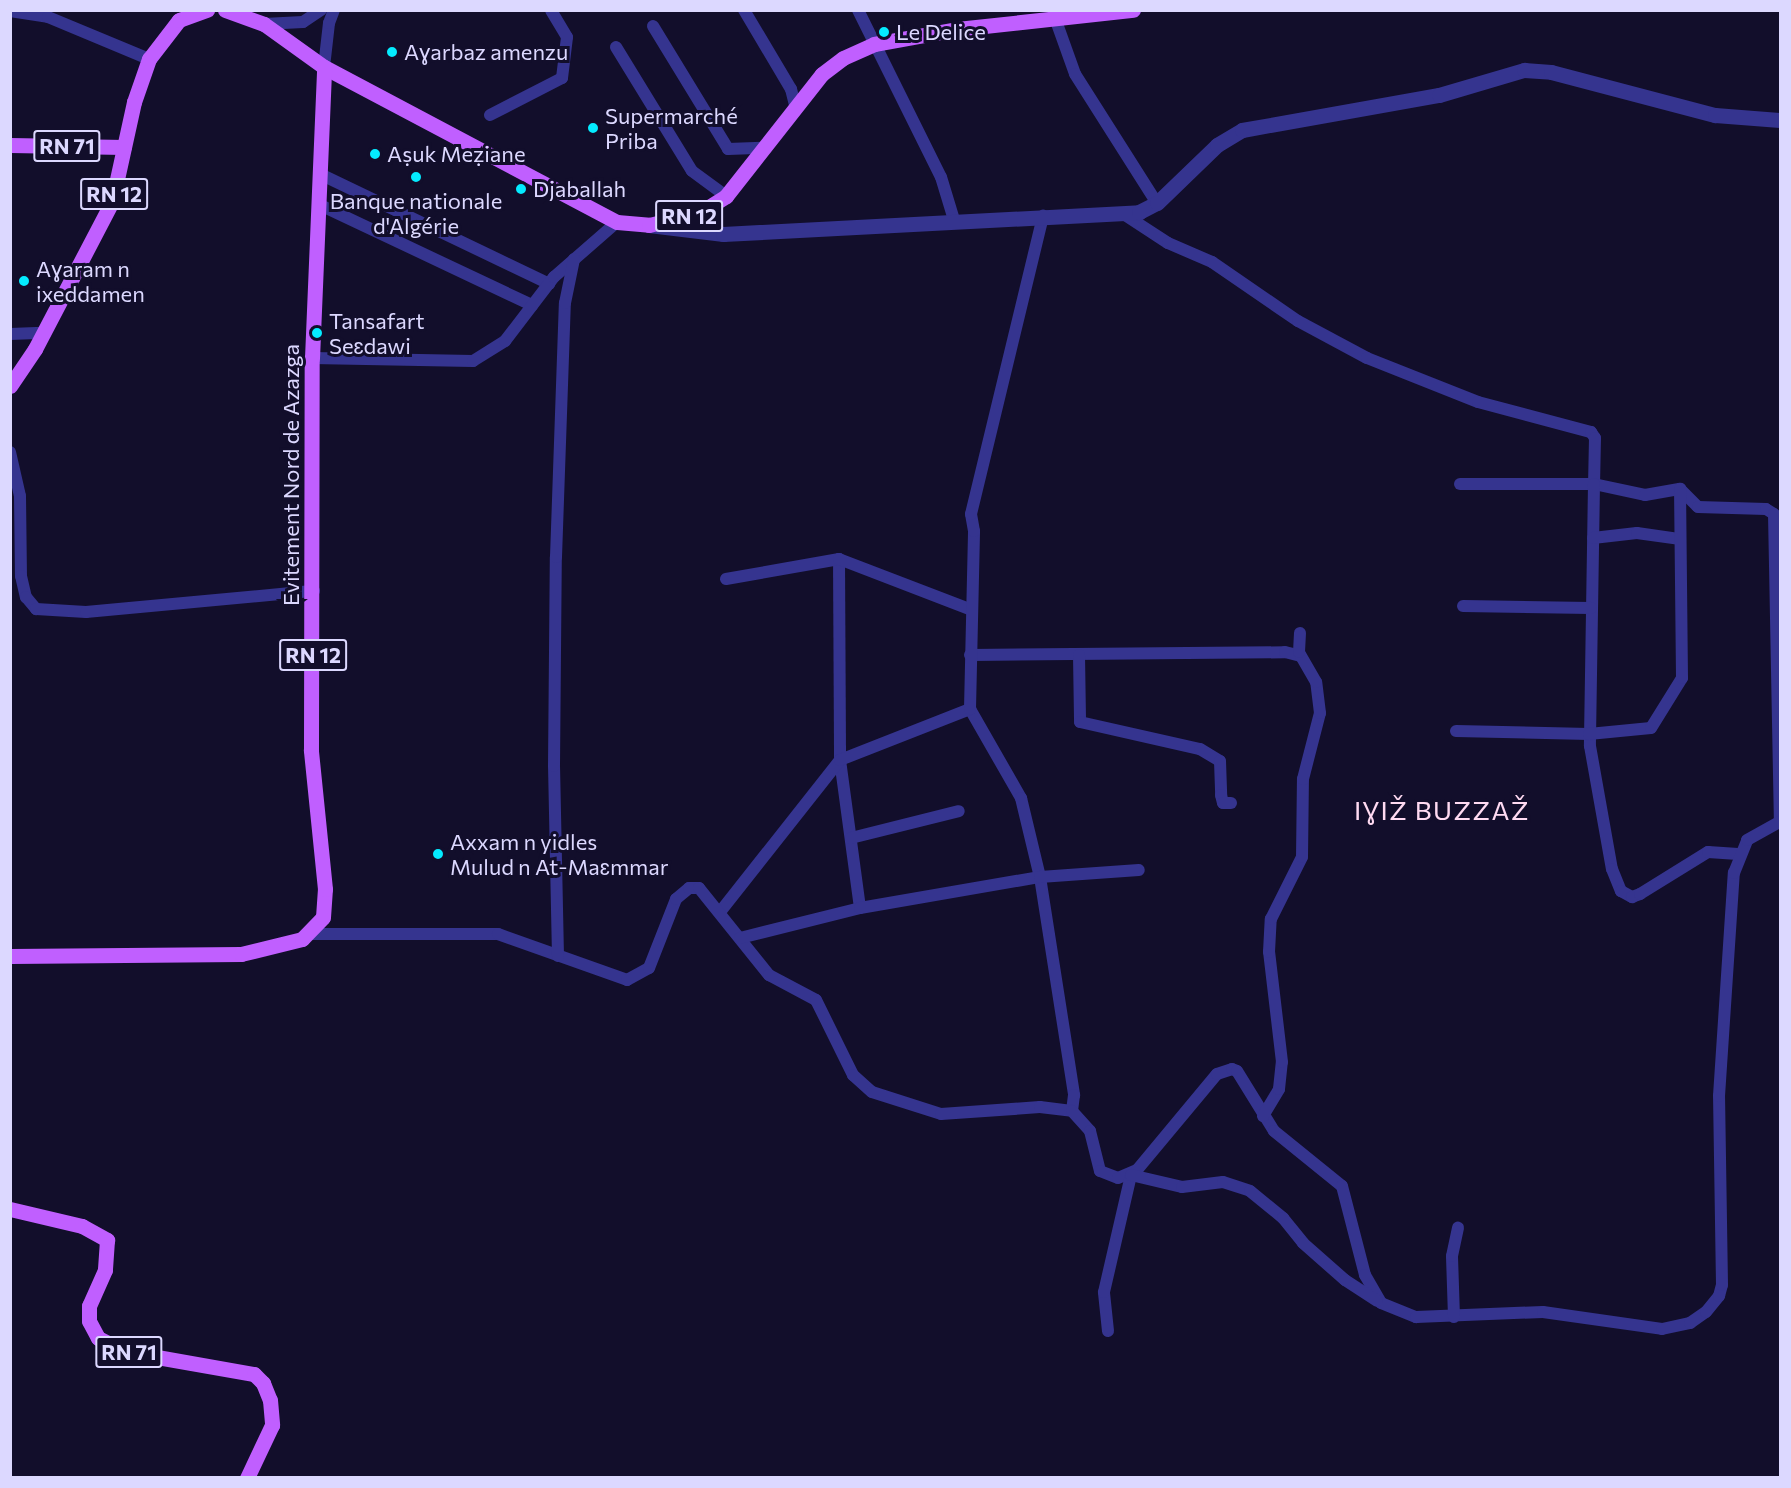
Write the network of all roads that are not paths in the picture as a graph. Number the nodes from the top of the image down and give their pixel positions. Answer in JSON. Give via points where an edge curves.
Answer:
{"nodes":[{"id":1,"x":207,"y":10,"type":"edge"},
{"id":2,"x":225,"y":10,"type":"edge"},
{"id":3,"x":321,"y":10,"type":"edge"},
{"id":4,"x":334,"y":10,"type":"edge"},
{"id":5,"x":550,"y":10,"type":"edge"},
{"id":6,"x":744,"y":10,"type":"edge"},
{"id":7,"x":858,"y":10,"type":"edge"},
{"id":8,"x":1133,"y":10,"type":"edge"},
{"id":9,"x":10,"y":11,"type":"edge"},
{"id":10,"x":198,"y":11,"type":"edge"},
{"id":11,"x":49,"y":14,"type":"edge"},
{"id":12,"x":1055,"y":18,"type":"junction"},
{"id":13,"x":264,"y":24,"type":"junction"},
{"id":14,"x":653,"y":26,"type":"dead end"},
{"id":15,"x":874,"y":44,"type":"junction"},
{"id":16,"x":616,"y":47,"type":"dead end"},
{"id":17,"x":149,"y":59,"type":"junction"},
{"id":18,"x":324,"y":67,"type":"junction"},
{"id":19,"x":795,"y":105,"type":"junction"},
{"id":20,"x":490,"y":115,"type":"dead end"},
{"id":21,"x":1780,"y":120,"type":"edge"},
{"id":22,"x":10,"y":145,"type":"edge"},
{"id":23,"x":124,"y":147,"type":"junction"},
{"id":24,"x":762,"y":148,"type":"junction"},
{"id":25,"x":322,"y":175,"type":"junction"},
{"id":26,"x":726,"y":196,"type":"junction"},
{"id":27,"x":1157,"y":203,"type":"junction"},
{"id":28,"x":318,"y":204,"type":"junction"},
{"id":29,"x":1125,"y":215,"type":"junction"},
{"id":30,"x":1043,"y":216,"type":"junction"},
{"id":31,"x":617,"y":222,"type":"junction"},
{"id":32,"x":955,"y":223,"type":"junction"},
{"id":33,"x":649,"y":225,"type":"junction"},
{"id":34,"x":574,"y":259,"type":"junction"},
{"id":35,"x":549,"y":284,"type":"junction"},
{"id":36,"x":532,"y":305,"type":"junction"},
{"id":37,"x":43,"y":333,"type":"junction"},
{"id":38,"x":10,"y":334,"type":"edge"},
{"id":39,"x":312,"y":358,"type":"junction"},
{"id":40,"x":10,"y":386,"type":"edge"},
{"id":41,"x":10,"y":452,"type":"edge"},
{"id":42,"x":1460,"y":484,"type":"dead end"},
{"id":43,"x":1594,"y":484,"type":"junction"},
{"id":44,"x":1680,"y":489,"type":"junction"},
{"id":45,"x":1593,"y":538,"type":"junction"},
{"id":46,"x":1679,"y":539,"type":"junction"},
{"id":47,"x":839,"y":559,"type":"junction"},
{"id":48,"x":726,"y":579,"type":"dead end"},
{"id":49,"x":314,"y":591,"type":"junction"},
{"id":50,"x":1463,"y":606,"type":"dead end"},
{"id":51,"x":1591,"y":608,"type":"junction"},
{"id":52,"x":972,"y":610,"type":"junction"},
{"id":53,"x":1300,"y":633,"type":"dead end"},
{"id":54,"x":970,"y":655,"type":"junction"},
{"id":55,"x":1079,"y":656,"type":"junction"},
{"id":56,"x":1301,"y":656,"type":"junction"},
{"id":57,"x":970,"y":709,"type":"junction"},
{"id":58,"x":1456,"y":731,"type":"dead end"},
{"id":59,"x":1589,"y":734,"type":"junction"},
{"id":60,"x":840,"y":760,"type":"junction"},
{"id":61,"x":1231,"y":803,"type":"dead end"},
{"id":62,"x":959,"y":811,"type":"dead end"},
{"id":63,"x":1780,"y":823,"type":"edge"},
{"id":64,"x":851,"y":838,"type":"junction"},
{"id":65,"x":1738,"y":854,"type":"junction"},
{"id":66,"x":1139,"y":870,"type":"dead end"},
{"id":67,"x":1040,"y":877,"type":"junction"},
{"id":68,"x":860,"y":908,"type":"junction"},
{"id":69,"x":720,"y":912,"type":"junction"},
{"id":70,"x":311,"y":934,"type":"junction"},
{"id":71,"x":740,"y":938,"type":"junction"},
{"id":72,"x":10,"y":956,"type":"edge"},
{"id":73,"x":558,"y":956,"type":"junction"},
{"id":74,"x":1072,"y":1111,"type":"junction"},
{"id":75,"x":1263,"y":1116,"type":"junction"},
{"id":76,"x":1131,"y":1175,"type":"junction"},
{"id":77,"x":10,"y":1209,"type":"edge"},
{"id":78,"x":1458,"y":1228,"type":"dead end"},
{"id":79,"x":1381,"y":1303,"type":"junction"},
{"id":80,"x":1454,"y":1317,"type":"junction"},
{"id":81,"x":1108,"y":1331,"type":"dead end"},
{"id":82,"x":247,"y":1478,"type":"edge"}],
"edges":[{"from":1,"to":10,"type":"main road","number":"RN 12"},
{"from":2,"to":13,"type":"main road","number":"RN 12"},
{"from":3,"to":13,"type":"street","via":[[303,22]]},
{"from":4,"to":18,"type":"street"},
{"from":5,"to":20,"type":"street","via":[[567,37],[562,78]]},
{"from":6,"to":19,"type":"street","via":[[791,89]]},
{"from":7,"to":15,"type":"street"},
{"from":8,"to":12,"type":"main road","number":"RN 12","via":[[1109,16]]},
{"from":9,"to":11,"type":"street"},
{"from":10,"to":17,"type":"main road","number":"RN 12","via":[[179,20]]},
{"from":11,"to":17,"type":"street"},
{"from":12,"to":15,"type":"main road","number":"RN 12"},
{"from":12,"to":27,"type":"street","via":[[1075,74]]},
{"from":13,"to":18,"type":"main road","number":"RN 12"},
{"from":14,"to":24,"type":"street","via":[[728,148]]},
{"from":15,"to":19,"type":"main road","number":"RN 12","via":[[843,58],[822,74]]},
{"from":15,"to":32,"type":"street","via":[[941,177]]},
{"from":16,"to":26,"type":"street","via":[[692,171]]},
{"from":17,"to":23,"type":"main road","number":"RN 12"},
{"from":18,"to":25,"type":"main road","name":"Evitement Nord de Azazga","number":"RN 12"},
{"from":18,"to":31,"type":"main road","number":"RN 12"},
{"from":19,"to":24,"type":"main road","number":"RN 12"},
{"from":21,"to":27,"type":"street","via":[[1715,115],[1551,72],[1524,70],[1439,95],[1242,130],[1217,145]]},
{"from":22,"to":23,"type":"main road","number":"RN 71"},
{"from":23,"to":37,"type":"main road","number":"RN 12","via":[[112,202]]},
{"from":24,"to":26,"type":"main road","number":"RN 12"},
{"from":25,"to":28,"type":"main road","name":"Evitement Nord de Azazga","number":"RN 12"},
{"from":25,"to":35,"type":"street"},
{"from":26,"to":33,"type":"main road","number":"RN 12","via":[[699,213]]},
{"from":27,"to":29,"type":"street"},
{"from":28,"to":36,"type":"street"},
{"from":28,"to":39,"type":"main road","name":"Evitement Nord de Azazga","number":"RN 12"},
{"from":29,"to":30,"type":"street"},
{"from":29,"to":43,"type":"street","via":[[1168,243],[1212,262],[1298,321],[1367,358],[1478,402],[1591,432],[1595,438]]},
{"from":30,"to":32,"type":"street"},
{"from":30,"to":52,"type":"street","via":[[971,514]]},
{"from":31,"to":33,"type":"main road","number":"RN 12"},
{"from":31,"to":34,"type":"street"},
{"from":32,"to":33,"type":"street","via":[[723,234]]},
{"from":34,"to":35,"type":"street"},
{"from":34,"to":73,"type":"street","via":[[564,315],[556,557],[554,766]]},
{"from":35,"to":36,"type":"street"},
{"from":36,"to":39,"type":"street","via":[[505,341],[473,361]]},
{"from":37,"to":38,"type":"street"},
{"from":37,"to":40,"type":"main road","number":"RN 12"},
{"from":39,"to":49,"type":"main road","name":"Evitement Nord de Azazga","number":"RN 12"},
{"from":41,"to":49,"type":"street","via":[[20,496],[21,576],[26,597],[36,609],[87,612]]},
{"from":42,"to":43,"type":"street"},
{"from":43,"to":44,"type":"street","via":[[1645,495]]},
{"from":43,"to":45,"type":"street"},
{"from":44,"to":46,"type":"street"},
{"from":44,"to":63,"type":"street","via":[[1698,507],[1766,509],[1774,514]]},
{"from":45,"to":46,"type":"street","via":[[1637,533]]},
{"from":45,"to":51,"type":"street"},
{"from":46,"to":59,"type":"street","via":[[1680,684],[1651,728]]},
{"from":47,"to":48,"type":"street"},
{"from":47,"to":52,"type":"street"},
{"from":47,"to":60,"type":"street"},
{"from":49,"to":70,"type":"main road","name":"Evitement Nord de Azazga","number":"RN 12","via":[[311,750],[325,907]]},
{"from":50,"to":51,"type":"street"},
{"from":51,"to":59,"type":"street"},
{"from":52,"to":54,"type":"street"},
{"from":53,"to":56,"type":"street"},
{"from":54,"to":55,"type":"street"},
{"from":54,"to":57,"type":"street"},
{"from":55,"to":56,"type":"street","via":[[1285,652]]},
{"from":55,"to":61,"type":"street","via":[[1080,722],[1200,749],[1220,761],[1223,803]]},
{"from":56,"to":75,"type":"street","via":[[1316,682],[1320,713],[1303,779],[1302,856],[1271,920],[1269,952],[1282,1062],[1279,1089]]},
{"from":57,"to":60,"type":"street"},
{"from":57,"to":67,"type":"street","via":[[1021,798]]},
{"from":58,"to":59,"type":"street"},
{"from":59,"to":65,"type":"street","via":[[1612,869],[1625,896],[1640,894],[1708,852]]},
{"from":60,"to":64,"type":"street"},
{"from":60,"to":69,"type":"street"},
{"from":62,"to":64,"type":"street"},
{"from":63,"to":65,"type":"street","via":[[1747,840]]},
{"from":64,"to":68,"type":"street"},
{"from":65,"to":80,"type":"street","via":[[1719,1096],[1719,1296],[1690,1323],[1662,1329],[1543,1312]]},
{"from":66,"to":67,"type":"street"},
{"from":67,"to":68,"type":"street"},
{"from":67,"to":74,"type":"street","via":[[1074,1095]]},
{"from":68,"to":71,"type":"street"},
{"from":69,"to":71,"type":"street"},
{"from":69,"to":73,"type":"street","via":[[702,889],[694,886],[683,892],[672,907],[655,959],[649,969],[633,978],[616,979]]},
{"from":70,"to":72,"type":"main road","via":[[241,954]]},
{"from":70,"to":73,"type":"street","via":[[488,933],[516,939]]},
{"from":71,"to":74,"type":"street","via":[[769,975],[816,1000],[854,1076],[872,1092],[941,1114],[1040,1107]]},
{"from":74,"to":76,"type":"street","via":[[1090,1131],[1100,1171],[1111,1177]]},
{"from":75,"to":76,"type":"street","via":[[1237,1071],[1223,1070]]},
{"from":75,"to":79,"type":"street","via":[[1290,1145],[1342,1186],[1365,1275]]},
{"from":76,"to":79,"type":"street","via":[[1182,1187],[1223,1182],[1250,1191],[1345,1280]]},
{"from":76,"to":81,"type":"street","via":[[1104,1292]]},
{"from":77,"to":82,"type":"main road","number":"RN 71","via":[[93,1230],[107,1240],[105,1270],[89,1306],[89,1322],[98,1338],[123,1351],[254,1374],[263,1383],[270,1400],[272,1425]]},
{"from":78,"to":80,"type":"street","via":[[1452,1256]]},
{"from":79,"to":80,"type":"street","via":[[1416,1317]]}]}
